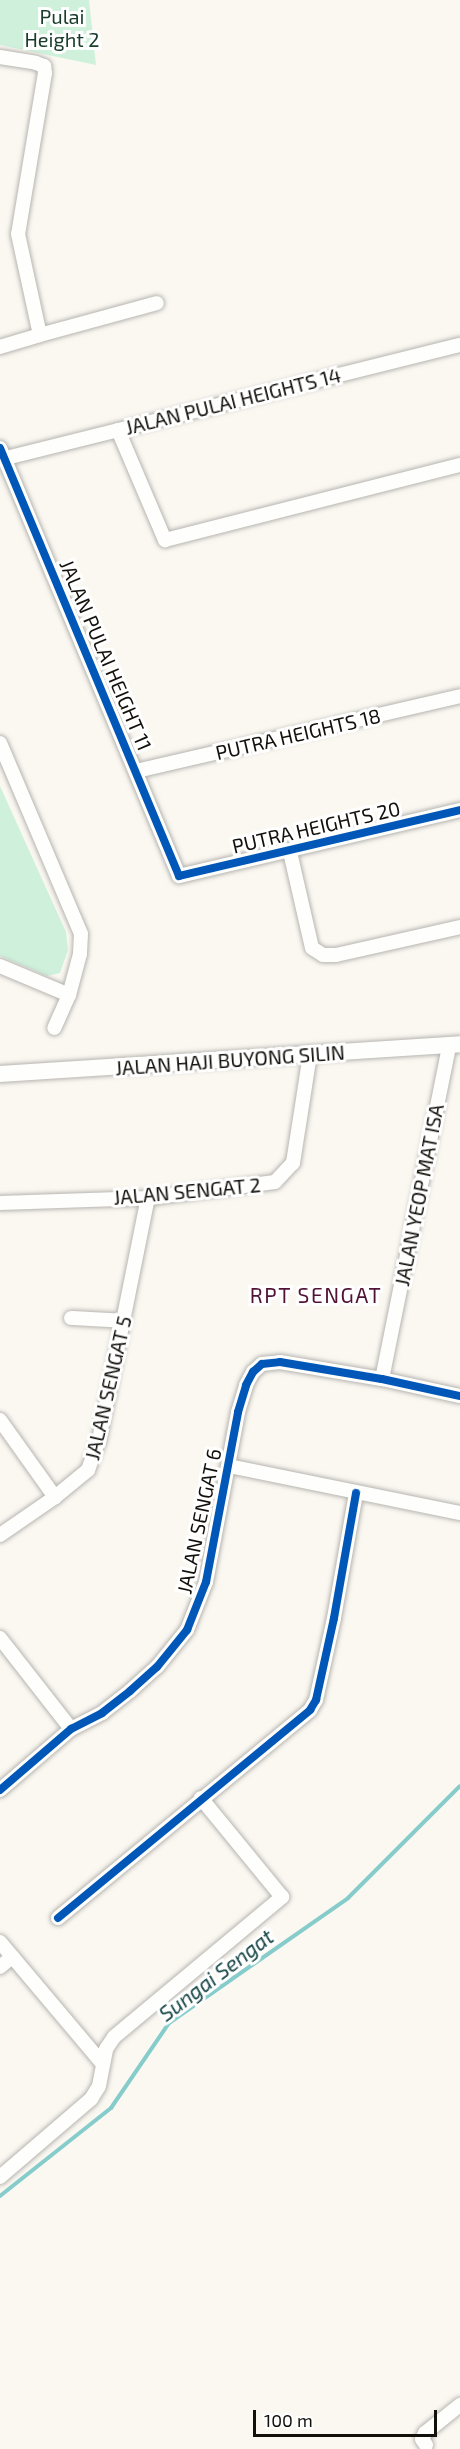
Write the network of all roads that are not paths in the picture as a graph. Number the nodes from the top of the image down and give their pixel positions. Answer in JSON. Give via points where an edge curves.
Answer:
{"nodes":[{"id":1,"x":0,"y":57,"type":"edge"},
{"id":2,"x":157,"y":303,"type":"dead end"},
{"id":3,"x":40,"y":335,"type":"junction"},
{"id":4,"x":460,"y":345,"type":"edge"},
{"id":5,"x":0,"y":347,"type":"edge"},
{"id":6,"x":118,"y":430,"type":"junction"},
{"id":7,"x":3,"y":453,"type":"edge"},
{"id":8,"x":460,"y":465,"type":"edge"},
{"id":9,"x":460,"y":696,"type":"edge"},
{"id":10,"x":0,"y":743,"type":"edge"},
{"id":11,"x":136,"y":771,"type":"junction"},
{"id":12,"x":460,"y":810,"type":"edge"},
{"id":13,"x":290,"y":852,"type":"junction"},
{"id":14,"x":180,"y":876,"type":"joint"},
{"id":15,"x":460,"y":927,"type":"edge"},
{"id":16,"x":0,"y":966,"type":"edge"},
{"id":17,"x":69,"y":995,"type":"junction"},
{"id":18,"x":54,"y":1028,"type":"dead end"},
{"id":19,"x":454,"y":1045,"type":"edge"},
{"id":20,"x":310,"y":1055,"type":"junction"},
{"id":21,"x":0,"y":1074,"type":"edge"},
{"id":22,"x":148,"y":1198,"type":"junction"},
{"id":23,"x":0,"y":1203,"type":"edge"},
{"id":24,"x":71,"y":1318,"type":"dead end"},
{"id":25,"x":124,"y":1321,"type":"junction"},
{"id":26,"x":381,"y":1379,"type":"junction"},
{"id":27,"x":460,"y":1396,"type":"edge"},
{"id":28,"x":0,"y":1420,"type":"edge"},
{"id":29,"x":229,"y":1466,"type":"junction"},
{"id":30,"x":356,"y":1493,"type":"junction"},
{"id":31,"x":55,"y":1497,"type":"junction"},
{"id":32,"x":460,"y":1513,"type":"edge"},
{"id":33,"x":0,"y":1535,"type":"edge"},
{"id":34,"x":0,"y":1638,"type":"edge"},
{"id":35,"x":71,"y":1729,"type":"junction"},
{"id":36,"x":0,"y":1790,"type":"edge"},
{"id":37,"x":201,"y":1798,"type":"junction"},
{"id":38,"x":58,"y":1918,"type":"dead end"},
{"id":39,"x":0,"y":1942,"type":"edge"},
{"id":40,"x":12,"y":1958,"type":"junction"},
{"id":41,"x":0,"y":1967,"type":"edge"},
{"id":42,"x":101,"y":2062,"type":"junction"},
{"id":43,"x":0,"y":2177,"type":"edge"},
{"id":44,"x":460,"y":2406,"type":"edge"},
{"id":45,"x":426,"y":2445,"type":"dead end"}],
"edges":[{"from":1,"to":3,"type":"street","via":[[44,66],[18,234]]},
{"from":2,"to":3,"type":"street"},
{"from":3,"to":5,"type":"street"},
{"from":4,"to":6,"type":"street","name":"JALAN PULAI HEIGHTS 14"},
{"from":6,"to":7,"type":"street","name":"JALAN PULAI HEIGHTS 14"},
{"from":6,"to":8,"type":"street","via":[[165,540]]},
{"from":7,"to":11,"type":"street","name":"JALAN PULAI HEIGHT 11"},
{"from":9,"to":11,"type":"street","name":"PUTRA HEIGHTS 18"},
{"from":10,"to":17,"type":"street","via":[[81,934]]},
{"from":11,"to":14,"type":"street","name":"JALAN PULAI HEIGHT 11"},
{"from":12,"to":13,"type":"street","name":"PUTRA HEIGHTS 20"},
{"from":13,"to":14,"type":"street","name":"PUTRA HEIGHTS 20"},
{"from":13,"to":15,"type":"street","via":[[312,948],[323,955]]},
{"from":16,"to":17,"type":"street"},
{"from":17,"to":18,"type":"street"},
{"from":19,"to":20,"type":"street","name":"JALAN HAJI BUYONG SILIN"},
{"from":19,"to":26,"type":"street","name":"JALAN YEOP MAT ISA"},
{"from":20,"to":21,"type":"street","name":"JALAN HAJI BUYONG SILIN"},
{"from":20,"to":22,"type":"street","name":"JALAN SENGAT 2","via":[[293,1163],[283,1177],[263,1186]]},
{"from":22,"to":23,"type":"street","name":"JALAN SENGAT 2"},
{"from":22,"to":25,"type":"street","name":"JALAN SENGAT 5"},
{"from":24,"to":25,"type":"street"},
{"from":25,"to":31,"type":"street","name":"JALAN SENGAT 5","via":[[95,1455],[88,1470]]},
{"from":26,"to":27,"type":"street"},
{"from":26,"to":29,"type":"street","name":"JALAN SENGAT 6","via":[[270,1362],[253,1372],[246,1385]]},
{"from":28,"to":31,"type":"street"},
{"from":29,"to":30,"type":"street"},
{"from":29,"to":35,"type":"street","name":"JALAN SENGAT 6","via":[[206,1582],[187,1630],[157,1667],[130,1691],[102,1713]]},
{"from":30,"to":32,"type":"street"},
{"from":30,"to":37,"type":"street","via":[[316,1700],[310,1710]]},
{"from":31,"to":33,"type":"street","name":"JALAN SENGAT 5"},
{"from":34,"to":35,"type":"street"},
{"from":35,"to":36,"type":"street","name":"JALAN SENGAT 6"},
{"from":37,"to":38,"type":"street"},
{"from":37,"to":42,"type":"street","via":[[282,1897],[114,2037]]},
{"from":39,"to":40,"type":"street"},
{"from":40,"to":41,"type":"street"},
{"from":40,"to":42,"type":"street"},
{"from":42,"to":43,"type":"street","via":[[99,2086],[91,2099]]},
{"from":44,"to":45,"type":"street","via":[[425,2433],[422,2439]]}]}
